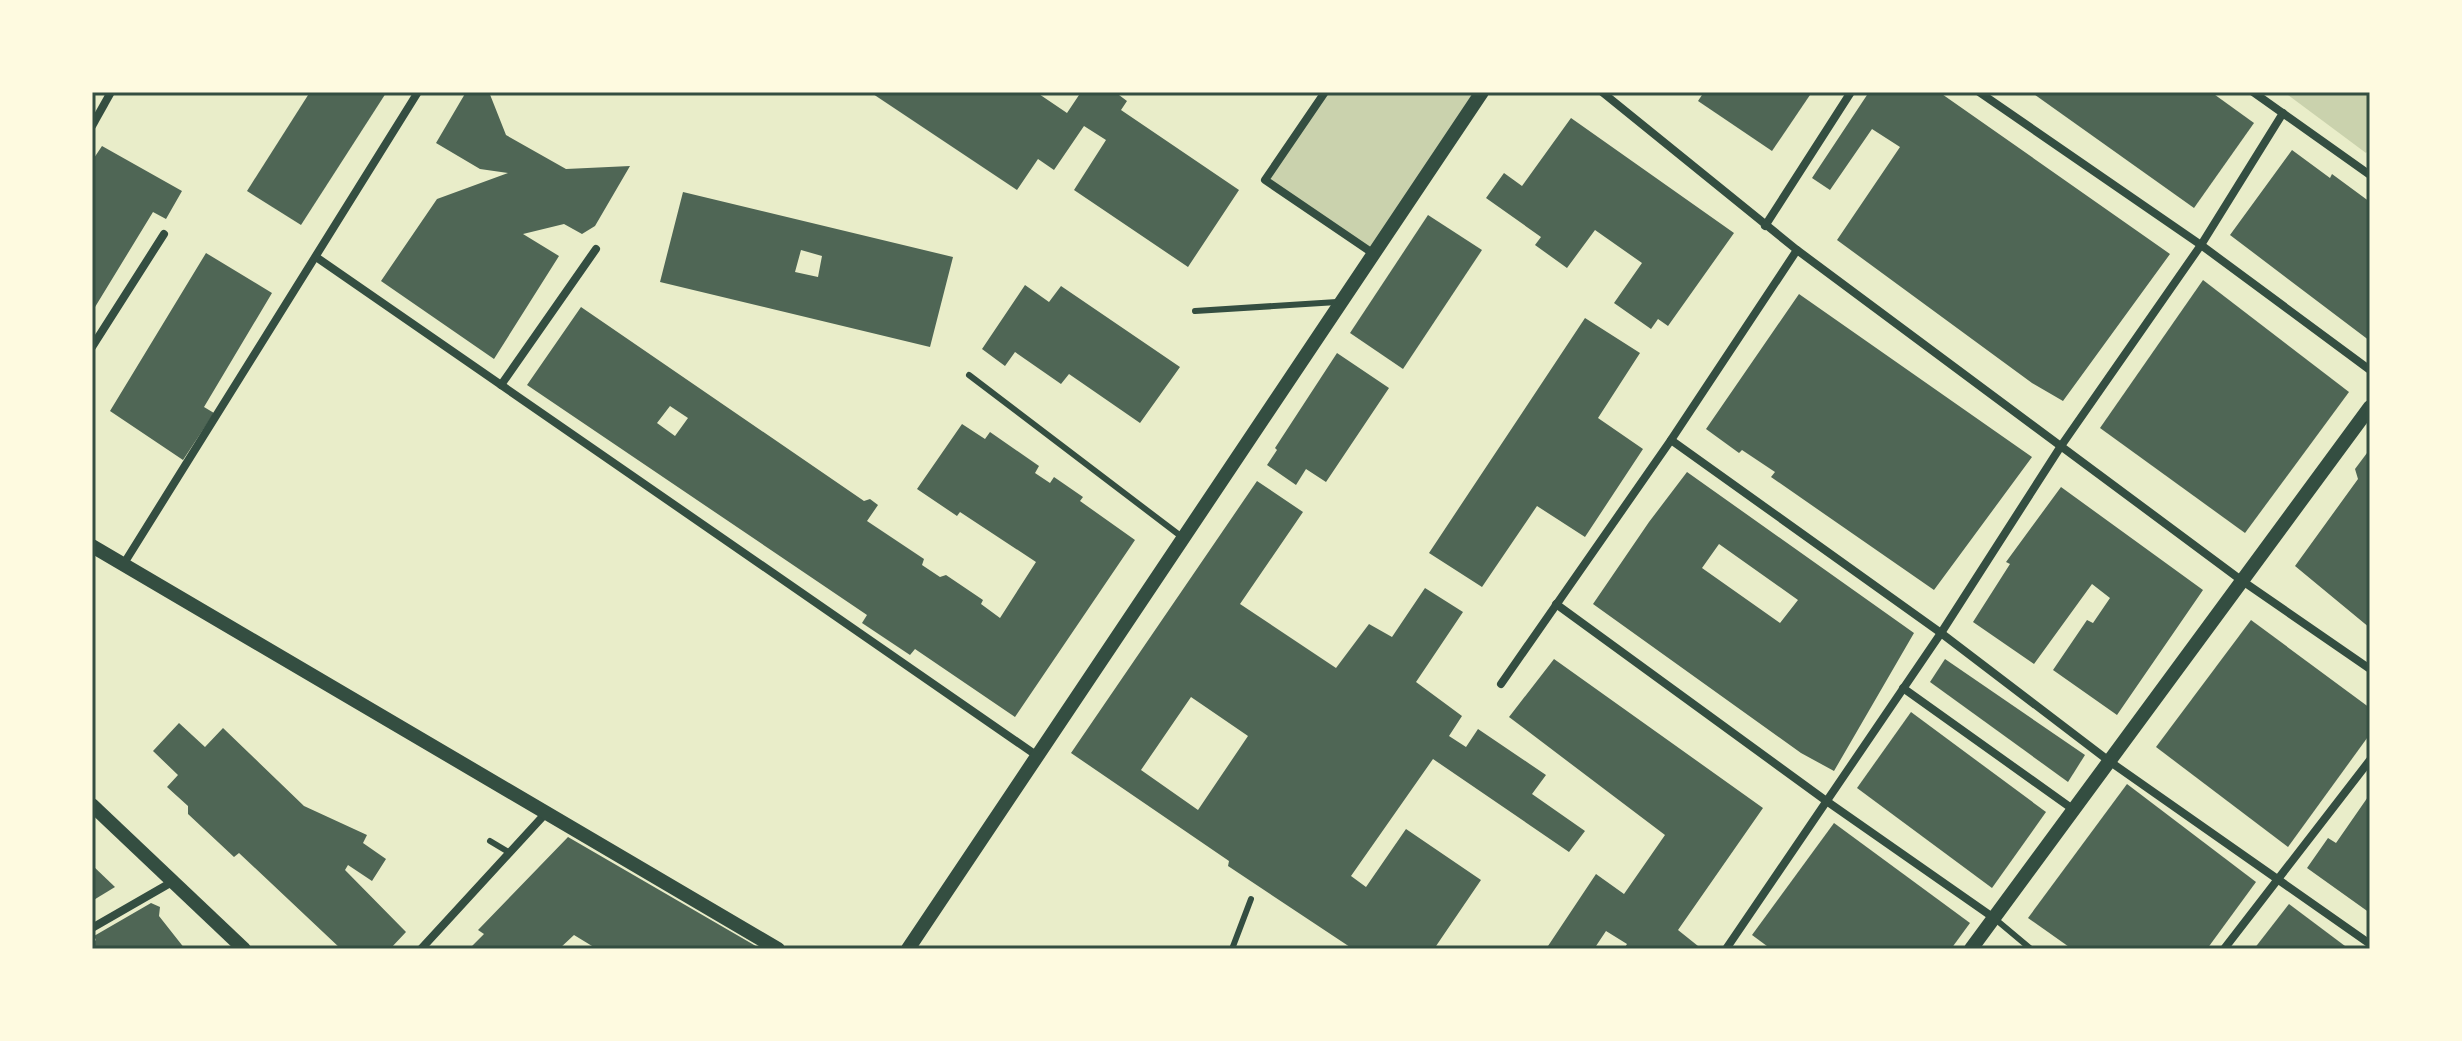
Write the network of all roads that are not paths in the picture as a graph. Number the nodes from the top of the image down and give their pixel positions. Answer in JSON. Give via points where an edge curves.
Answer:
{"nodes":[{"id":1,"x":111,"y":92,"type":"edge"},
{"id":2,"x":418,"y":92,"type":"edge"},
{"id":3,"x":1325,"y":92,"type":"edge"},
{"id":4,"x":1482,"y":92,"type":"edge"},
{"id":5,"x":1602,"y":92,"type":"edge"},
{"id":6,"x":1851,"y":92,"type":"edge"},
{"id":7,"x":1979,"y":92,"type":"edge"},
{"id":8,"x":2253,"y":92,"type":"edge"},
{"id":9,"x":2283,"y":113,"type":"junction"},
{"id":10,"x":92,"y":126,"type":"edge"},
{"id":11,"x":2370,"y":175,"type":"edge"},
{"id":12,"x":1765,"y":226,"type":"junction"},
{"id":13,"x":164,"y":234,"type":"dead end"},
{"id":14,"x":2201,"y":245,"type":"junction"},
{"id":15,"x":596,"y":249,"type":"dead end"},
{"id":16,"x":1797,"y":250,"type":"junction"},
{"id":17,"x":1374,"y":254,"type":"junction"},
{"id":18,"x":316,"y":257,"type":"junction"},
{"id":19,"x":1341,"y":302,"type":"junction"},
{"id":20,"x":1195,"y":311,"type":"dead end"},
{"id":21,"x":92,"y":347,"type":"edge"},
{"id":22,"x":2370,"y":370,"type":"edge"},
{"id":23,"x":969,"y":375,"type":"dead end"},
{"id":24,"x":501,"y":385,"type":"junction"},
{"id":25,"x":2370,"y":407,"type":"edge"},
{"id":26,"x":1671,"y":440,"type":"junction"},
{"id":27,"x":2061,"y":446,"type":"junction"},
{"id":28,"x":1182,"y":537,"type":"junction"},
{"id":29,"x":92,"y":546,"type":"edge"},
{"id":30,"x":123,"y":565,"type":"junction"},
{"id":31,"x":2241,"y":580,"type":"junction"},
{"id":32,"x":1556,"y":604,"type":"junction"},
{"id":33,"x":1941,"y":633,"type":"junction"},
{"id":34,"x":2370,"y":669,"type":"edge"},
{"id":35,"x":1501,"y":684,"type":"dead end"},
{"id":36,"x":1903,"y":688,"type":"junction"},
{"id":37,"x":1036,"y":755,"type":"junction"},
{"id":38,"x":2370,"y":760,"type":"edge"},
{"id":39,"x":2109,"y":761,"type":"junction"},
{"id":40,"x":1825,"y":800,"type":"junction"},
{"id":41,"x":92,"y":805,"type":"edge"},
{"id":42,"x":2074,"y":810,"type":"junction"},
{"id":43,"x":546,"y":813,"type":"junction"},
{"id":44,"x":490,"y":841,"type":"dead end"},
{"id":45,"x":510,"y":853,"type":"junction"},
{"id":46,"x":2277,"y":879,"type":"junction"},
{"id":47,"x":172,"y":882,"type":"junction"},
{"id":48,"x":1251,"y":899,"type":"dead end"},
{"id":49,"x":1994,"y":918,"type":"junction"},
{"id":50,"x":92,"y":928,"type":"edge"},
{"id":51,"x":2370,"y":944,"type":"edge"},
{"id":52,"x":244,"y":949,"type":"edge"},
{"id":53,"x":421,"y":949,"type":"edge"},
{"id":54,"x":778,"y":949,"type":"edge"},
{"id":55,"x":908,"y":949,"type":"edge"},
{"id":56,"x":1232,"y":949,"type":"edge"},
{"id":57,"x":1726,"y":949,"type":"edge"},
{"id":58,"x":1971,"y":949,"type":"edge"},
{"id":59,"x":2031,"y":949,"type":"edge"},
{"id":60,"x":2224,"y":949,"type":"edge"}],
"edges":[{"from":1,"to":10,"type":"street"},
{"from":2,"to":18,"type":"street"},
{"from":3,"to":17,"type":"street","via":[[1265,180]]},
{"from":4,"to":17,"type":"street"},
{"from":5,"to":12,"type":"street"},
{"from":6,"to":12,"type":"street"},
{"from":7,"to":14,"type":"street"},
{"from":8,"to":9,"type":"street"},
{"from":9,"to":11,"type":"street"},
{"from":9,"to":14,"type":"street"},
{"from":12,"to":16,"type":"street"},
{"from":13,"to":21,"type":"street"},
{"from":14,"to":22,"type":"street"},
{"from":14,"to":27,"type":"street"},
{"from":15,"to":24,"type":"street"},
{"from":16,"to":26,"type":"street"},
{"from":16,"to":27,"type":"street"},
{"from":17,"to":19,"type":"street"},
{"from":18,"to":24,"type":"street"},
{"from":18,"to":30,"type":"street"},
{"from":19,"to":20,"type":"lane"},
{"from":19,"to":28,"type":"street"},
{"from":23,"to":28,"type":"lane"},
{"from":24,"to":37,"type":"street"},
{"from":25,"to":31,"type":"street"},
{"from":26,"to":32,"type":"street"},
{"from":26,"to":33,"type":"street"},
{"from":27,"to":31,"type":"street"},
{"from":27,"to":33,"type":"street"},
{"from":28,"to":37,"type":"street"},
{"from":29,"to":30,"type":"street"},
{"from":30,"to":43,"type":"street"},
{"from":31,"to":34,"type":"street"},
{"from":31,"to":39,"type":"street"},
{"from":32,"to":35,"type":"street"},
{"from":32,"to":40,"type":"street"},
{"from":33,"to":36,"type":"street"},
{"from":33,"to":39,"type":"street"},
{"from":36,"to":40,"type":"street"},
{"from":36,"to":42,"type":"street"},
{"from":37,"to":55,"type":"street"},
{"from":38,"to":46,"type":"street"},
{"from":39,"to":42,"type":"street"},
{"from":39,"to":46,"type":"street"},
{"from":40,"to":49,"type":"street"},
{"from":40,"to":57,"type":"street"},
{"from":41,"to":47,"type":"street"},
{"from":42,"to":49,"type":"street"},
{"from":43,"to":45,"type":"street"},
{"from":43,"to":54,"type":"street"},
{"from":44,"to":45,"type":"lane"},
{"from":45,"to":53,"type":"street"},
{"from":46,"to":51,"type":"street"},
{"from":46,"to":60,"type":"street"},
{"from":47,"to":50,"type":"street"},
{"from":47,"to":52,"type":"street"},
{"from":48,"to":56,"type":"lane"},
{"from":49,"to":58,"type":"street"},
{"from":49,"to":59,"type":"lane"}]}
